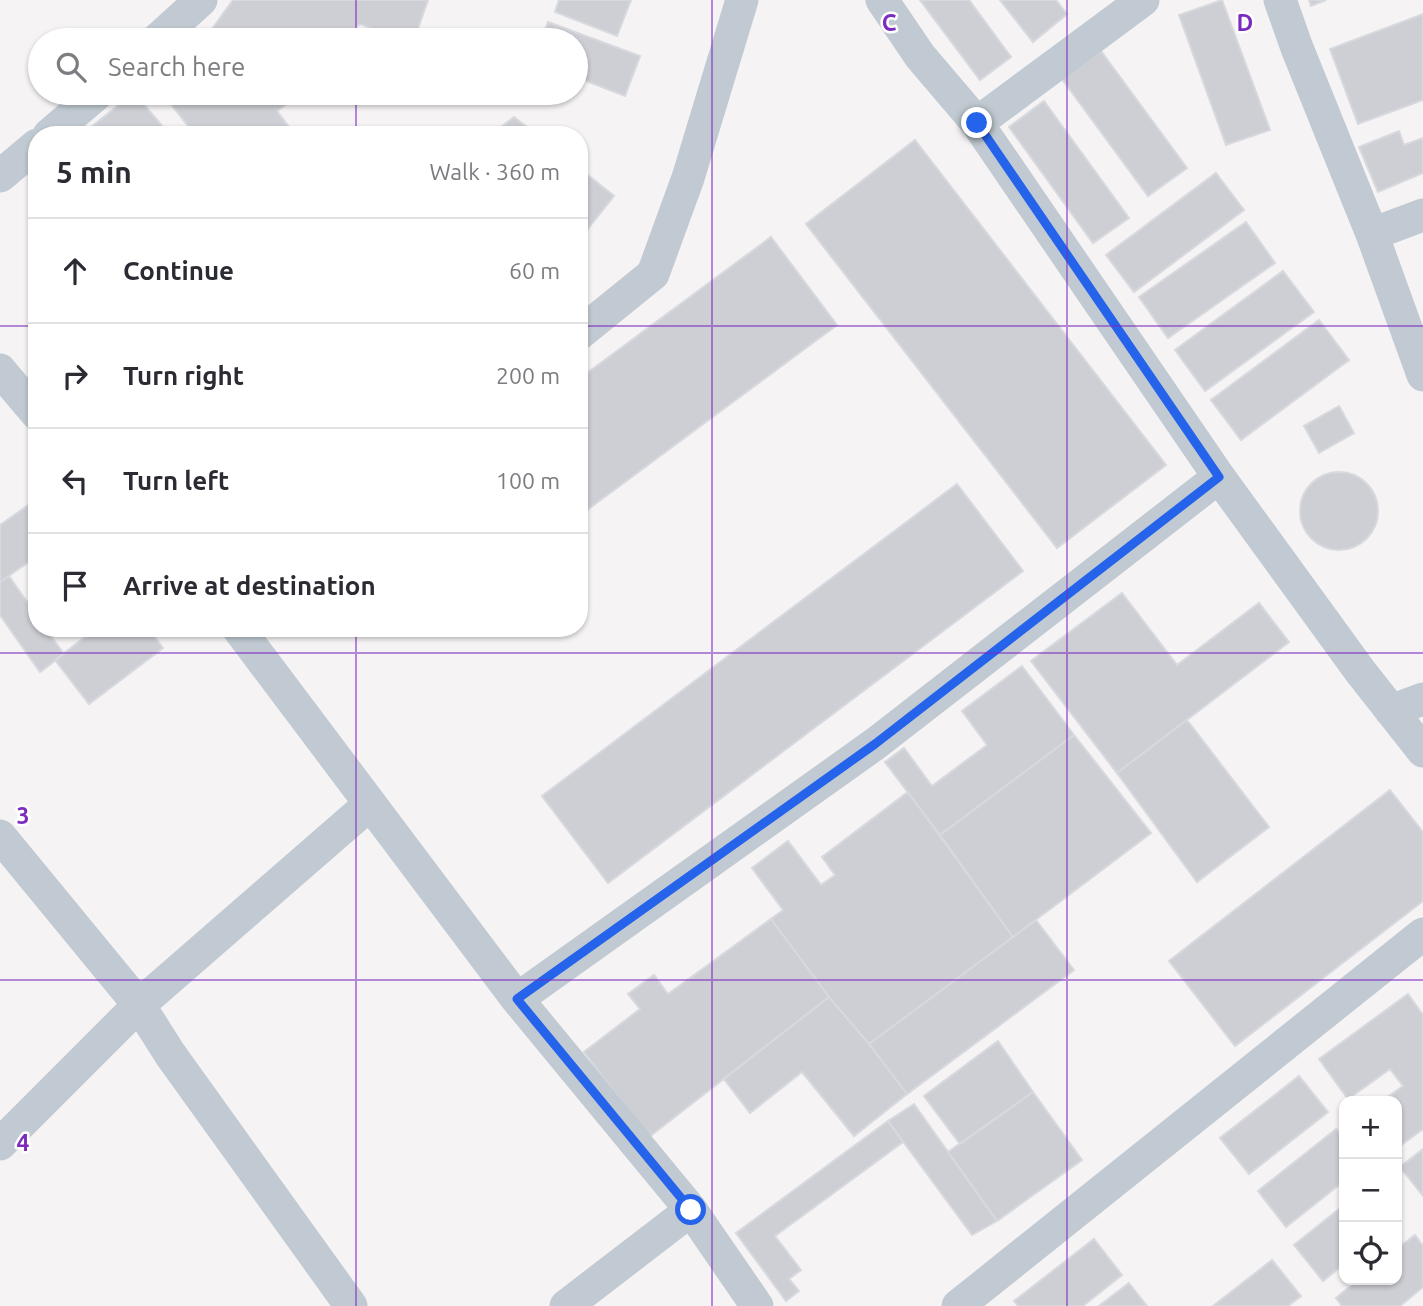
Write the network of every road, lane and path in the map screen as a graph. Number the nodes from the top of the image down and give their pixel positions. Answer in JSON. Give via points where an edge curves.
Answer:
{"nodes":[{"id":1,"x":201,"y":0,"type":"edge"},
{"id":2,"x":742,"y":0,"type":"edge"},
{"id":3,"x":882,"y":0,"type":"edge"},
{"id":4,"x":1143,"y":0,"type":"edge"},
{"id":5,"x":1280,"y":0,"type":"edge"},
{"id":6,"x":170,"y":28,"type":"edge"},
{"id":7,"x":84,"y":105,"type":"edge"},
{"id":8,"x":977,"y":123,"type":"junction"},
{"id":9,"x":59,"y":126,"type":"edge"},
{"id":10,"x":28,"y":153,"type":"edge"},
{"id":11,"x":0,"y":176,"type":"edge"},
{"id":12,"x":1423,"y":215,"type":"edge"},
{"id":13,"x":1372,"y":234,"type":"junction"},
{"id":14,"x":588,"y":327,"type":"edge"},
{"id":15,"x":0,"y":370,"type":"edge"},
{"id":16,"x":1423,"y":375,"type":"edge"},
{"id":17,"x":28,"y":403,"type":"edge"},
{"id":18,"x":1219,"y":477,"type":"junction"},
{"id":19,"x":244,"y":637,"type":"edge"},
{"id":20,"x":1423,"y":699,"type":"edge"},
{"id":21,"x":1391,"y":710,"type":"junction"},
{"id":22,"x":1423,"y":751,"type":"edge"},
{"id":23,"x":370,"y":804,"type":"junction"},
{"id":24,"x":0,"y":836,"type":"edge"},
{"id":25,"x":1423,"y":934,"type":"edge"},
{"id":26,"x":517,"y":999,"type":"junction"},
{"id":27,"x":139,"y":1005,"type":"junction"},
{"id":28,"x":0,"y":1144,"type":"edge"},
{"id":29,"x":691,"y":1210,"type":"junction"},
{"id":30,"x":351,"y":1306,"type":"edge"},
{"id":31,"x":566,"y":1306,"type":"edge"},
{"id":32,"x":757,"y":1306,"type":"edge"},
{"id":33,"x":958,"y":1306,"type":"edge"}],
"edges":[{"from":1,"to":6,"type":"street"},
{"from":2,"to":14,"type":"street","via":[[688,178],[653,274]]},
{"from":3,"to":8,"type":"street","via":[[920,56]]},
{"from":4,"to":8,"type":"street"},
{"from":5,"to":13,"type":"street"},
{"from":7,"to":9,"type":"street"},
{"from":8,"to":18,"type":"street"},
{"from":10,"to":11,"type":"street"},
{"from":12,"to":13,"type":"street"},
{"from":13,"to":16,"type":"street"},
{"from":15,"to":17,"type":"street"},
{"from":18,"to":21,"type":"street"},
{"from":18,"to":26,"type":"street","via":[[875,744]]},
{"from":19,"to":23,"type":"street"},
{"from":20,"to":21,"type":"street"},
{"from":21,"to":22,"type":"street"},
{"from":23,"to":26,"type":"street"},
{"from":23,"to":27,"type":"street"},
{"from":24,"to":27,"type":"street"},
{"from":25,"to":33,"type":"street"},
{"from":26,"to":29,"type":"street"},
{"from":27,"to":28,"type":"street"},
{"from":27,"to":30,"type":"street"},
{"from":29,"to":31,"type":"street"},
{"from":29,"to":32,"type":"street"}]}
